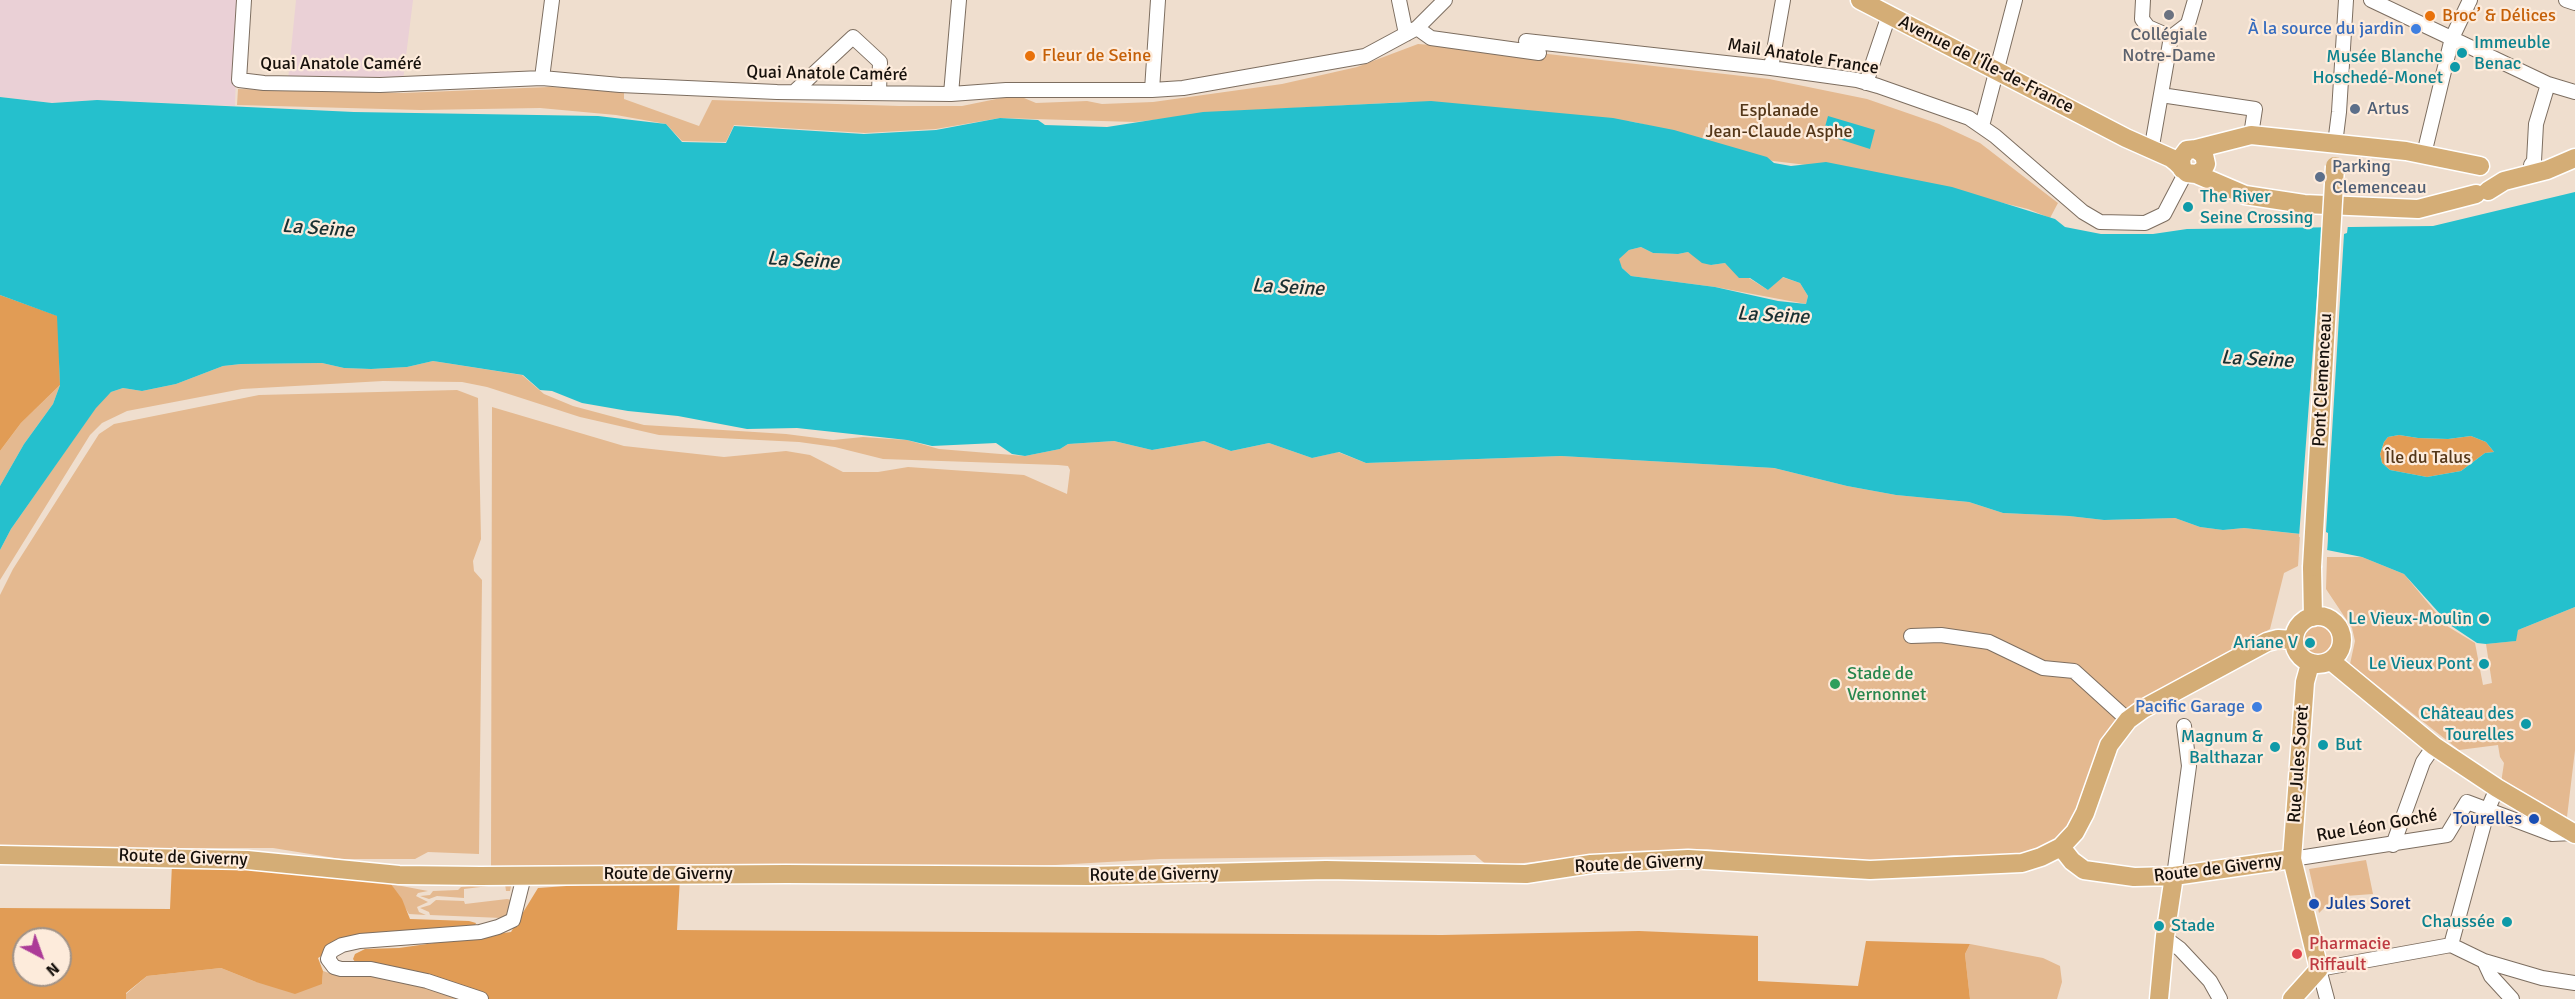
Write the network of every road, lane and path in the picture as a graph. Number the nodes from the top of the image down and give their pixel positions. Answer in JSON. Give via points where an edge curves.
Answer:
{"nodes":[{"id":1,"x":244,"y":0,"type":"edge"},
{"id":2,"x":552,"y":0,"type":"edge"},
{"id":3,"x":958,"y":0,"type":"edge"},
{"id":4,"x":1158,"y":0,"type":"edge"},
{"id":5,"x":1399,"y":0,"type":"edge"},
{"id":6,"x":1445,"y":0,"type":"edge"},
{"id":7,"x":1782,"y":0,"type":"edge"},
{"id":8,"x":1860,"y":0,"type":"edge"},
{"id":9,"x":2015,"y":0,"type":"edge"},
{"id":10,"x":2143,"y":0,"type":"edge"},
{"id":11,"x":2195,"y":0,"type":"edge"},
{"id":12,"x":2346,"y":0,"type":"edge"},
{"id":13,"x":2371,"y":0,"type":"edge"},
{"id":14,"x":2470,"y":0,"type":"edge"},
{"id":15,"x":2566,"y":0,"type":"edge"},
{"id":16,"x":2575,"y":3,"type":"edge"},
{"id":17,"x":1891,"y":7,"type":"edge"},
{"id":18,"x":1412,"y":31,"type":"junction"},
{"id":19,"x":2171,"y":37,"type":"junction"},
{"id":20,"x":2452,"y":38,"type":"junction"},
{"id":21,"x":1771,"y":68,"type":"junction"},
{"id":22,"x":1997,"y":70,"type":"junction"},
{"id":23,"x":542,"y":78,"type":"junction"},
{"id":24,"x":1866,"y":83,"type":"junction"},
{"id":25,"x":2548,"y":84,"type":"junction"},
{"id":26,"x":1152,"y":90,"type":"junction"},
{"id":27,"x":794,"y":92,"type":"junction"},
{"id":28,"x":879,"y":92,"type":"junction"},
{"id":29,"x":2575,"y":92,"type":"edge"},
{"id":30,"x":951,"y":94,"type":"junction"},
{"id":31,"x":2161,"y":95,"type":"junction"},
{"id":32,"x":1982,"y":126,"type":"junction"},
{"id":33,"x":2112,"y":130,"type":"junction"},
{"id":34,"x":2251,"y":135,"type":"junction"},
{"id":35,"x":2153,"y":140,"type":"junction"},
{"id":36,"x":2335,"y":144,"type":"junction"},
{"id":37,"x":2575,"y":153,"type":"edge"},
{"id":38,"x":2424,"y":154,"type":"junction"},
{"id":39,"x":2575,"y":158,"type":"edge"},
{"id":40,"x":2197,"y":160,"type":"junction"},
{"id":41,"x":2531,"y":165,"type":"junction"},
{"id":42,"x":2475,"y":177,"type":"junction"},
{"id":43,"x":2313,"y":617,"type":"junction"},
{"id":44,"x":1911,"y":636,"type":"dead end"},
{"id":45,"x":2293,"y":640,"type":"junction"},
{"id":46,"x":2331,"y":661,"type":"junction"},
{"id":47,"x":2310,"y":664,"type":"junction"},
{"id":48,"x":2128,"y":720,"type":"junction"},
{"id":49,"x":2184,"y":726,"type":"dead end"},
{"id":50,"x":2434,"y":746,"type":"junction"},
{"id":51,"x":2497,"y":788,"type":"junction"},
{"id":52,"x":2487,"y":809,"type":"junction"},
{"id":53,"x":2574,"y":833,"type":"edge"},
{"id":54,"x":2393,"y":845,"type":"junction"},
{"id":55,"x":2061,"y":847,"type":"junction"},
{"id":56,"x":0,"y":855,"type":"edge"},
{"id":57,"x":2292,"y":859,"type":"junction"},
{"id":58,"x":524,"y":876,"type":"junction"},
{"id":59,"x":2174,"y":876,"type":"junction"},
{"id":60,"x":2165,"y":938,"type":"junction"},
{"id":61,"x":2451,"y":945,"type":"junction"},
{"id":62,"x":2484,"y":961,"type":"junction"},
{"id":63,"x":2319,"y":969,"type":"junction"},
{"id":64,"x":2575,"y":983,"type":"edge"},
{"id":65,"x":2509,"y":998,"type":"edge"},
{"id":66,"x":481,"y":999,"type":"edge"},
{"id":67,"x":2159,"y":999,"type":"edge"},
{"id":68,"x":2220,"y":999,"type":"edge"},
{"id":69,"x":2292,"y":999,"type":"edge"},
{"id":70,"x":2327,"y":999,"type":"edge"}],
"edges":[{"from":1,"to":23,"type":"street","name":"Quai Anatole Caméré","via":[[239,80],[380,85]]},
{"from":2,"to":23,"type":"street"},
{"from":3,"to":30,"type":"street"},
{"from":4,"to":26,"type":"street"},
{"from":5,"to":18,"type":"street"},
{"from":6,"to":18,"type":"street","name":"Quai Anatole Caméré"},
{"from":7,"to":21,"type":"street"},
{"from":8,"to":17,"type":"main road","name":"Avenue de l'Île-de-France"},
{"from":9,"to":22,"type":"street"},
{"from":10,"to":19,"type":"street","via":[[2142,19],[2148,27]]},
{"from":11,"to":19,"type":"street","via":[[2188,24]]},
{"from":12,"to":36,"type":"street"},
{"from":13,"to":20,"type":"street"},
{"from":14,"to":20,"type":"street"},
{"from":15,"to":16,"type":"street"},
{"from":17,"to":22,"type":"main road","name":"Avenue de l'Île-de-France"},
{"from":17,"to":24,"type":"street"},
{"from":18,"to":21,"type":"street","name":"Mail Anatole France","via":[[1431,38],[1539,53],[1526,41]]},
{"from":18,"to":26,"type":"street","name":"Quai Anatole Caméré","via":[[1365,56]]},
{"from":19,"to":31,"type":"street"},
{"from":20,"to":25,"type":"street"},
{"from":20,"to":38,"type":"street"},
{"from":21,"to":24,"type":"street","name":"Mail Anatole France"},
{"from":22,"to":32,"type":"street"},
{"from":22,"to":33,"type":"main road","name":"Avenue de l'Île-de-France"},
{"from":23,"to":27,"type":"street","name":"Quai Anatole Caméré"},
{"from":24,"to":32,"type":"street","name":"Mail Anatole France","via":[[1958,113]]},
{"from":25,"to":29,"type":"street"},
{"from":25,"to":41,"type":"street","via":[[2536,124]]},
{"from":26,"to":30,"type":"street","name":"Quai Anatole Caméré"},
{"from":27,"to":28,"type":"street","name":"Quai Anatole Caméré"},
{"from":27,"to":28,"type":"street","via":[[853,36],[880,62]]},
{"from":28,"to":30,"type":"street","name":"Quai Anatole Caméré"},
{"from":31,"to":34,"type":"street","via":[[2255,109]]},
{"from":31,"to":35,"type":"street"},
{"from":32,"to":40,"type":"street","name":"Mail Anatole France","via":[[2095,220],[2136,223],[2164,214]]},
{"from":33,"to":35,"type":"main road","name":"Avenue de l'Île-de-France"},
{"from":33,"to":40,"type":"main road","name":"Avenue de l'Île-de-France","via":[[2171,158]]},
{"from":34,"to":36,"type":"main road"},
{"from":34,"to":40,"type":"main road"},
{"from":35,"to":40,"type":"main road","name":"Avenue de l'Île-de-France"},
{"from":36,"to":38,"type":"main road"},
{"from":36,"to":43,"type":"main road","name":"Pont Clemenceau","bridge":true,"via":[[2312,567]]},
{"from":37,"to":41,"type":"main road"},
{"from":38,"to":42,"type":"main road"},
{"from":39,"to":42,"type":"main road","via":[[2505,181]]},
{"from":40,"to":42,"type":"main road","via":[[2214,181],[2246,195],[2304,204],[2410,210],[2444,204]]},
{"from":41,"to":42,"type":"main road"},
{"from":43,"to":45,"type":"main road","via":[[2300,624]]},
{"from":43,"to":46,"type":"main road","via":[[2330,619],[2341,631],[2341,648]]},
{"from":44,"to":48,"type":"street","via":[[1941,635],[1989,642],[2043,668],[2074,671]]},
{"from":45,"to":47,"type":"main road","via":[[2299,656]]},
{"from":45,"to":48,"type":"main road","via":[[2267,642]]},
{"from":46,"to":47,"type":"main road"},
{"from":46,"to":50,"type":"main road"},
{"from":47,"to":57,"type":"main road","name":"Rue Jules Soret","via":[[2305,682]]},
{"from":48,"to":55,"type":"main road","via":[[2109,745],[2075,832]]},
{"from":49,"to":59,"type":"street","via":[[2188,766]]},
{"from":50,"to":51,"type":"main road"},
{"from":50,"to":54,"type":"street","via":[[2423,762]]},
{"from":51,"to":52,"type":"street"},
{"from":51,"to":53,"type":"main road"},
{"from":52,"to":53,"type":"street","via":[[2552,834]]},
{"from":52,"to":54,"type":"street","name":"Rue Léon Goché","via":[[2467,802],[2447,835]]},
{"from":52,"to":61,"type":"street"},
{"from":54,"to":57,"type":"street","name":"Rue Léon Goché"},
{"from":55,"to":58,"type":"main road","name":"Route de Giverny","via":[[2022,863],[1870,870],[1688,859],[1591,864],[1526,874],[1326,870],[1090,876]]},
{"from":55,"to":59,"type":"main road","name":"Route de Giverny","via":[[2084,870],[2134,877]]},
{"from":56,"to":58,"type":"main road","name":"Route de Giverny","via":[[248,860],[399,875]]},
{"from":57,"to":59,"type":"main road","name":"Route de Giverny"},
{"from":57,"to":63,"type":"main road","name":"Rue Jules Soret"},
{"from":58,"to":66,"type":"street","via":[[513,920],[498,927],[480,932],[360,942],[330,951],[328,959],[334,967],[371,969]]},
{"from":59,"to":60,"type":"main road"},
{"from":60,"to":67,"type":"main road"},
{"from":60,"to":68,"type":"street","via":[[2202,973]]},
{"from":61,"to":62,"type":"street"},
{"from":61,"to":63,"type":"street"},
{"from":62,"to":64,"type":"street"},
{"from":62,"to":65,"type":"street"},
{"from":63,"to":69,"type":"main road"},
{"from":63,"to":70,"type":"street"}]}
